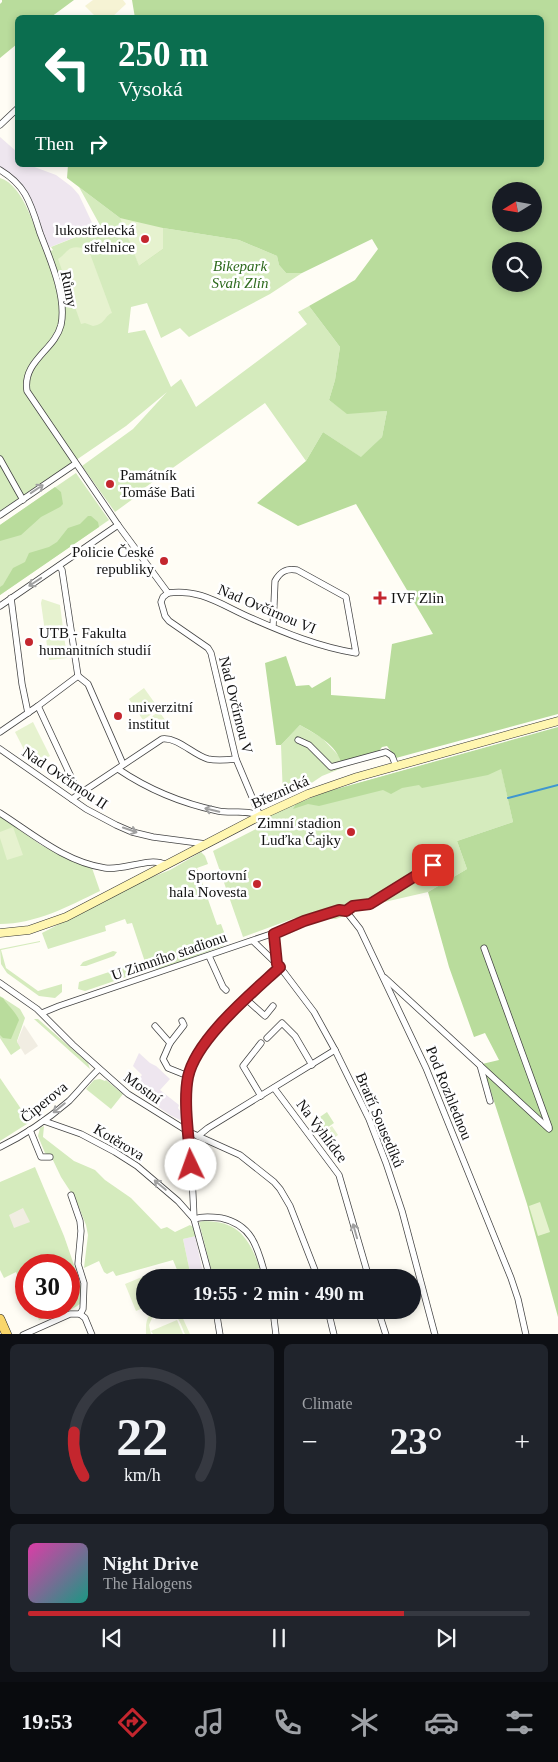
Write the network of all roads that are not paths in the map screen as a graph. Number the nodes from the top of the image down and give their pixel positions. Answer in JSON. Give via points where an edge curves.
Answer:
{"nodes":[{"id":1,"x":15,"y":111,"type":"edge"},
{"id":2,"x":0,"y":125,"type":"edge"},
{"id":3,"x":0,"y":170,"type":"edge"},
{"id":4,"x":0,"y":459,"type":"edge"},
{"id":5,"x":75,"y":464,"type":"junction"},
{"id":6,"x":23,"y":500,"type":"junction"},
{"id":7,"x":0,"y":515,"type":"edge"},
{"id":8,"x":118,"y":525,"type":"junction"},
{"id":9,"x":60,"y":566,"type":"junction"},
{"id":10,"x":168,"y":593,"type":"junction"},
{"id":11,"x":11,"y":598,"type":"junction"},
{"id":12,"x":0,"y":606,"type":"edge"},
{"id":13,"x":273,"y":627,"type":"junction"},
{"id":14,"x":78,"y":676,"type":"junction"},
{"id":15,"x":38,"y":706,"type":"junction"},
{"id":16,"x":28,"y":713,"type":"junction"},
{"id":17,"x":558,"y":721,"type":"edge"},
{"id":18,"x":0,"y":732,"type":"edge"},
{"id":19,"x":298,"y":740,"type":"dead end"},
{"id":20,"x":0,"y":749,"type":"edge"},
{"id":21,"x":236,"y":758,"type":"junction"},
{"id":22,"x":123,"y":764,"type":"junction"},
{"id":23,"x":396,"y":766,"type":"junction"},
{"id":24,"x":118,"y":769,"type":"junction"},
{"id":25,"x":79,"y":794,"type":"junction"},
{"id":26,"x":72,"y":799,"type":"junction"},
{"id":27,"x":0,"y":812,"type":"edge"},
{"id":28,"x":260,"y":816,"type":"junction"},
{"id":29,"x":206,"y":844,"type":"junction"},
{"id":30,"x":446,"y":856,"type":"dead end"},
{"id":31,"x":166,"y":865,"type":"junction"},
{"id":32,"x":346,"y":911,"type":"junction"},
{"id":33,"x":0,"y":933,"type":"edge"},
{"id":34,"x":274,"y":934,"type":"junction"},
{"id":35,"x":252,"y":941,"type":"junction"},
{"id":36,"x":484,"y":948,"type":"dead end"},
{"id":37,"x":209,"y":956,"type":"junction"},
{"id":38,"x":278,"y":966,"type":"junction"},
{"id":39,"x":380,"y":973,"type":"junction"},
{"id":40,"x":0,"y":983,"type":"edge"},
{"id":41,"x":226,"y":990,"type":"dead end"},
{"id":42,"x":246,"y":999,"type":"junction"},
{"id":43,"x":273,"y":1006,"type":"dead end"},
{"id":44,"x":42,"y":1013,"type":"junction"},
{"id":45,"x":182,"y":1021,"type":"dead end"},
{"id":46,"x":155,"y":1026,"type":"dead end"},
{"id":47,"x":170,"y":1043,"type":"junction"},
{"id":48,"x":335,"y":1050,"type":"junction"},
{"id":49,"x":480,"y":1064,"type":"junction"},
{"id":50,"x":312,"y":1065,"type":"junction"},
{"id":51,"x":99,"y":1069,"type":"junction"},
{"id":52,"x":188,"y":1076,"type":"junction"},
{"id":53,"x":274,"y":1088,"type":"junction"},
{"id":54,"x":261,"y":1096,"type":"junction"},
{"id":55,"x":490,"y":1101,"type":"dead end"},
{"id":56,"x":44,"y":1121,"type":"junction"},
{"id":57,"x":30,"y":1130,"type":"junction"},
{"id":58,"x":189,"y":1132,"type":"junction"},
{"id":59,"x":198,"y":1136,"type":"junction"},
{"id":60,"x":0,"y":1147,"type":"edge"},
{"id":61,"x":50,"y":1157,"type":"dead end"},
{"id":62,"x":71,"y":1195,"type":"dead end"},
{"id":63,"x":194,"y":1219,"type":"junction"},
{"id":64,"x":79,"y":1254,"type":"edge"},
{"id":65,"x":208,"y":1269,"type":"edge"},
{"id":66,"x":263,"y":1269,"type":"edge"},
{"id":67,"x":315,"y":1269,"type":"edge"},
{"id":68,"x":366,"y":1269,"type":"edge"},
{"id":69,"x":80,"y":1271,"type":"edge"},
{"id":70,"x":80,"y":1314,"type":"joint"},
{"id":71,"x":0,"y":1319,"type":"edge"},
{"id":72,"x":58,"y":1319,"type":"edge"},
{"id":73,"x":218,"y":1319,"type":"edge"},
{"id":74,"x":274,"y":1319,"type":"edge"},
{"id":75,"x":330,"y":1319,"type":"edge"},
{"id":76,"x":381,"y":1319,"type":"edge"},
{"id":77,"x":7,"y":1334,"type":"edge"},
{"id":78,"x":23,"y":1334,"type":"edge"},
{"id":79,"x":92,"y":1334,"type":"edge"},
{"id":80,"x":220,"y":1334,"type":"edge"},
{"id":81,"x":276,"y":1334,"type":"edge"},
{"id":82,"x":334,"y":1334,"type":"edge"},
{"id":83,"x":386,"y":1334,"type":"edge"},
{"id":84,"x":434,"y":1334,"type":"edge"},
{"id":85,"x":526,"y":1334,"type":"edge"}],
"edges":[{"from":1,"to":2,"type":"street"},
{"from":3,"to":5,"type":"street","name":"Růmy","via":[[21,188],[30,204],[55,275],[61,303],[59,330],[32,366],[26,381],[27,391]]},
{"from":4,"to":6,"type":"street"},
{"from":6,"to":5,"type":"street","one_way":true},
{"from":5,"to":8,"type":"street","name":"Růmy"},
{"from":6,"to":7,"type":"street"},
{"from":8,"to":9,"type":"street"},
{"from":8,"to":10,"type":"street","name":"Růmy"},
{"from":9,"to":11,"type":"street","one_way":true},
{"from":9,"to":14,"type":"street"},
{"from":10,"to":13,"type":"street","name":"Nad Ovčírnou VI","via":[[201,594]]},
{"from":10,"to":21,"type":"street","name":"Nad Ovčírnou V","via":[[160,602],[165,616],[211,653]]},
{"from":11,"to":12,"type":"street"},
{"from":11,"to":16,"type":"street"},
{"from":13,"to":13,"type":"street","name":"Nad Ovčírnou VI","via":[[275,581],[282,571],[296,570],[346,597],[356,653],[336,650]]},
{"from":14,"to":15,"type":"street"},
{"from":14,"to":22,"type":"street","via":[[88,684]]},
{"from":15,"to":16,"type":"street"},
{"from":15,"to":25,"type":"street"},
{"from":16,"to":18,"type":"street"},
{"from":17,"to":23,"type":"main road","name":"Březnická"},
{"from":19,"to":23,"type":"street","via":[[309,745],[331,767],[386,752],[392,756]]},
{"from":20,"to":26,"type":"street","name":"Nad Ovčírnou II"},
{"from":21,"to":22,"type":"street","via":[[207,759],[165,738]]},
{"from":21,"to":28,"type":"street","name":"Nad Ovčírnou V"},
{"from":22,"to":24,"type":"street"},
{"from":23,"to":28,"type":"main road","name":"Březnická","via":[[325,788]]},
{"from":24,"to":25,"type":"street"},
{"from":28,"to":24,"type":"street","one_way":true,"via":[[250,812],[216,811],[168,796],[142,785]]},
{"from":25,"to":26,"type":"street"},
{"from":26,"to":29,"type":"street","name":"Nad Ovčírnou II","one_way":true,"via":[[100,818],[132,832]]},
{"from":27,"to":31,"type":"street","via":[[47,844],[96,866],[110,868],[151,862]]},
{"from":28,"to":29,"type":"main road","name":"Březnická"},
{"from":29,"to":31,"type":"main road","name":"Březnická"},
{"from":30,"to":32,"type":"street","via":[[370,904],[353,906]]},
{"from":31,"to":33,"type":"main road","name":"Březnická","via":[[52,923],[29,930]]},
{"from":32,"to":34,"type":"street","name":"U Zimního stadionu","via":[[339,910],[304,921]]},
{"from":32,"to":39,"type":"street","name":"Pod Rozhlednou","via":[[360,929]]},
{"from":34,"to":35,"type":"street","name":"U Zimního stadionu"},
{"from":34,"to":38,"type":"street"},
{"from":35,"to":37,"type":"street","name":"U Zimního stadionu"},
{"from":35,"to":38,"type":"street","name":"Bratří Sousedíků"},
{"from":36,"to":49,"type":"street","via":[[549,1129]]},
{"from":37,"to":41,"type":"street"},
{"from":37,"to":44,"type":"street","name":"U Zimního stadionu"},
{"from":38,"to":42,"type":"street"},
{"from":38,"to":48,"type":"street","name":"Bratří Sousedíků","via":[[314,1012]]},
{"from":39,"to":49,"type":"street"},
{"from":39,"to":85,"type":"street","name":"Pod Rozhlednou","via":[[430,1076],[511,1278]]},
{"from":40,"to":44,"type":"street","name":"Mostní"},
{"from":42,"to":43,"type":"street","via":[[265,1016]]},
{"from":42,"to":52,"type":"street","via":[[199,1052]]},
{"from":44,"to":51,"type":"street","name":"Mostní"},
{"from":45,"to":47,"type":"street","via":[[184,1025]]},
{"from":46,"to":47,"type":"street"},
{"from":47,"to":52,"type":"street","via":[[163,1059],[168,1068]]},
{"from":48,"to":50,"type":"street"},
{"from":48,"to":84,"type":"street","name":"Bratří Sousedíků","via":[[369,1119],[392,1178]]},
{"from":49,"to":55,"type":"street"},
{"from":50,"to":53,"type":"street"},
{"from":50,"to":54,"type":"street","via":[[295,1036],[282,1023],[243,1066]]},
{"from":51,"to":56,"type":"street","name":"Čiperova","one_way":true,"via":[[70,1100]]},
{"from":51,"to":58,"type":"street","name":"Mostní","via":[[136,1100]]},
{"from":52,"to":58,"type":"street"},
{"from":53,"to":54,"type":"street"},
{"from":68,"to":53,"type":"street","name":"Na Vyhlídce","one_way":true,"via":[[339,1175]]},
{"from":54,"to":59,"type":"street"},
{"from":56,"to":57,"type":"street","name":"Čiperova"},
{"from":63,"to":56,"type":"street","name":"Kotěrova","one_way":true,"via":[[159,1183],[115,1152],[81,1134]]},
{"from":57,"to":60,"type":"street","name":"Čiperova"},
{"from":57,"to":61,"type":"street","via":[[41,1157]]},
{"from":58,"to":59,"type":"street","name":"Mostní"},
{"from":58,"to":63,"type":"street"},
{"from":59,"to":67,"type":"street","name":"Mostní","via":[[240,1155],[280,1189]]},
{"from":62,"to":64,"type":"street","via":[[80,1221]]},
{"from":63,"to":65,"type":"street","name":"Kotěrova"},
{"from":63,"to":66,"type":"street","via":[[205,1216],[226,1220],[247,1230]]},
{"from":69,"to":70,"type":"street","via":[[84,1284]]},
{"from":70,"to":79,"type":"street"},
{"from":71,"to":77,"type":"main road"},
{"from":72,"to":78,"type":"street"},
{"from":73,"to":80,"type":"street"},
{"from":74,"to":81,"type":"street"},
{"from":75,"to":82,"type":"street"},
{"from":76,"to":83,"type":"street"}]}
